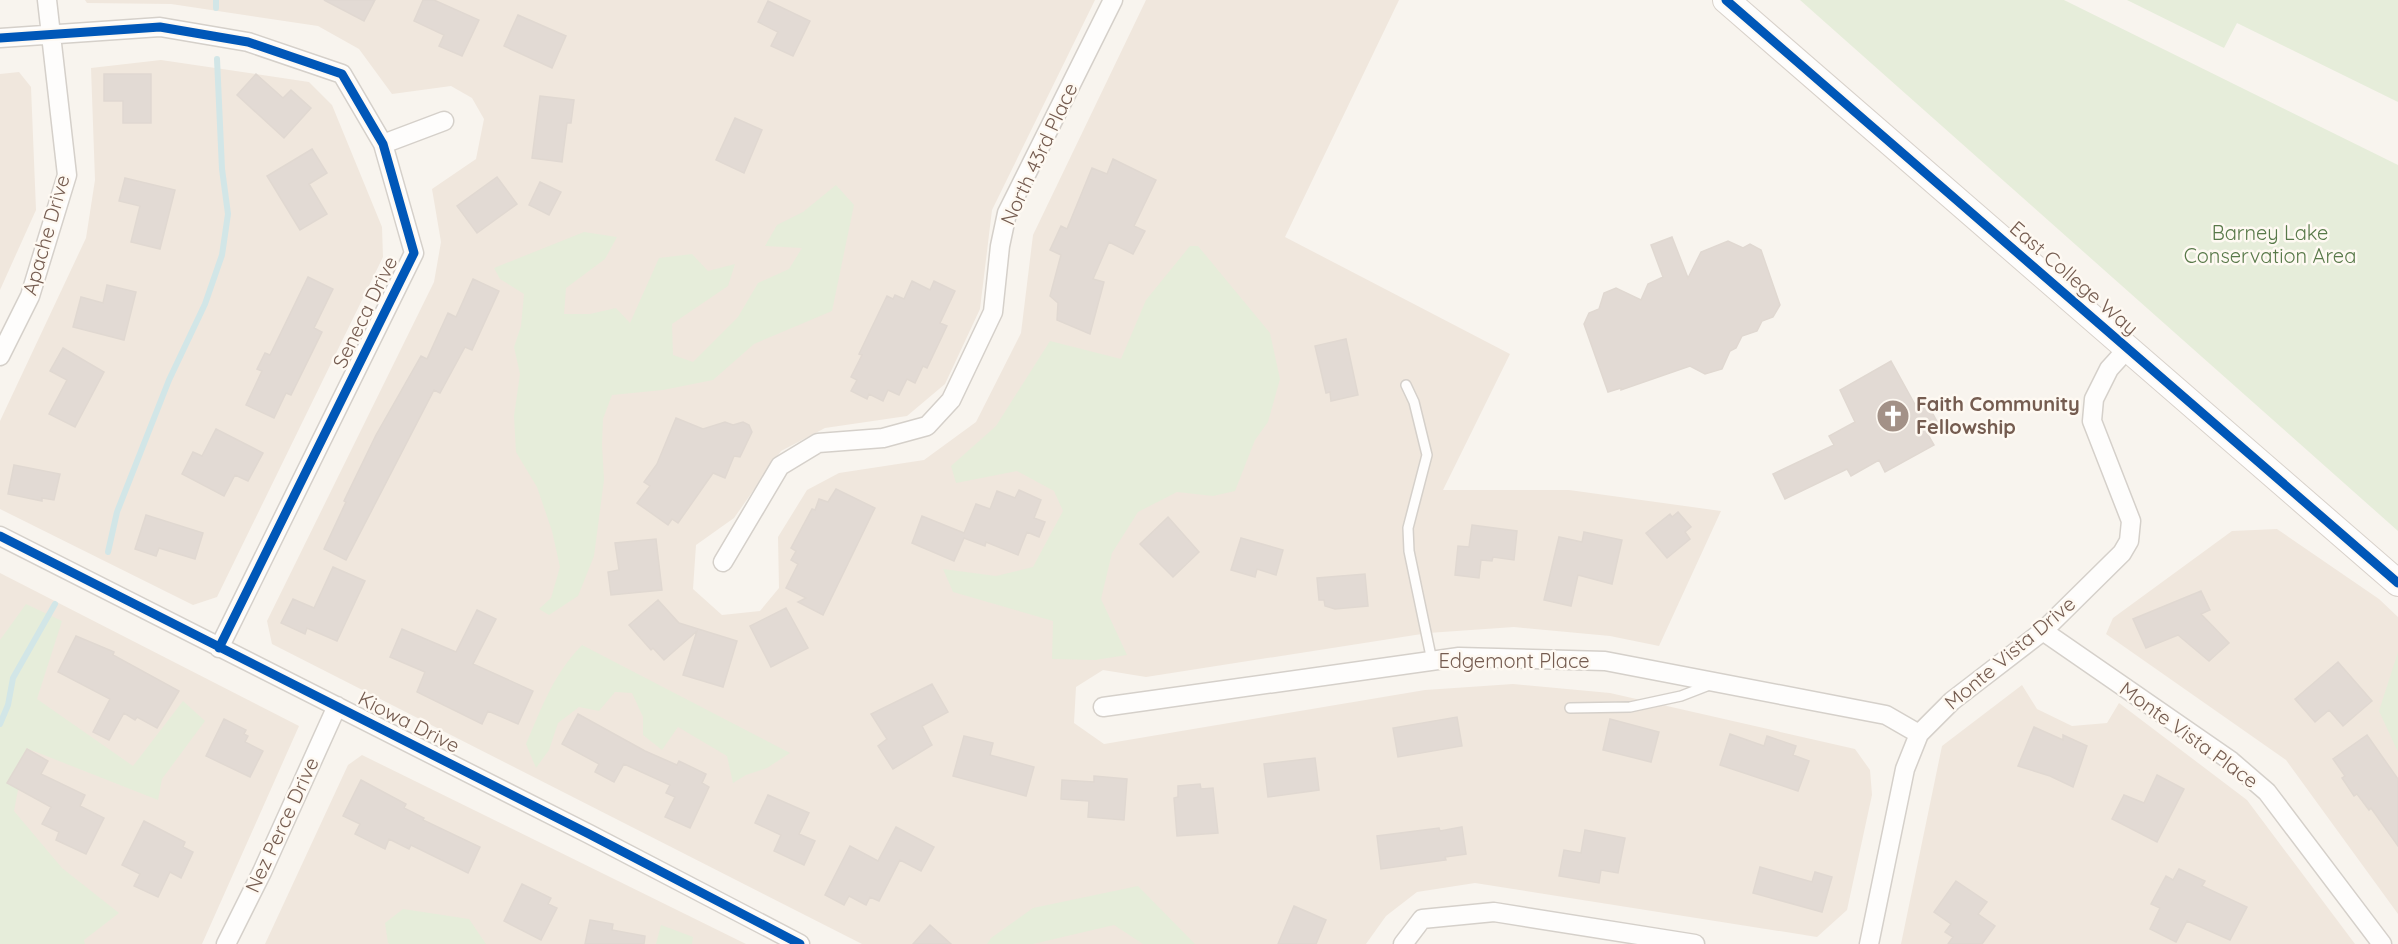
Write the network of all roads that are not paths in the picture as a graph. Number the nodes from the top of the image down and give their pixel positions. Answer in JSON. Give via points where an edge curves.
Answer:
{"nodes":[{"id":1,"x":47,"y":0,"type":"edge"},
{"id":2,"x":1113,"y":0,"type":"edge"},
{"id":3,"x":1726,"y":0,"type":"edge"},
{"id":4,"x":50,"y":33,"type":"junction"},
{"id":5,"x":0,"y":38,"type":"edge"},
{"id":6,"x":444,"y":121,"type":"dead end"},
{"id":7,"x":383,"y":144,"type":"junction"},
{"id":8,"x":2128,"y":348,"type":"junction"},
{"id":9,"x":0,"y":356,"type":"edge"},
{"id":10,"x":1406,"y":385,"type":"dead end"},
{"id":11,"x":0,"y":536,"type":"edge"},
{"id":12,"x":723,"y":562,"type":"dead end"},
{"id":13,"x":2398,"y":583,"type":"edge"},
{"id":14,"x":2043,"y":631,"type":"junction"},
{"id":15,"x":219,"y":648,"type":"junction"},
{"id":16,"x":1432,"y":661,"type":"junction"},
{"id":17,"x":1714,"y":683,"type":"junction"},
{"id":18,"x":337,"y":706,"type":"junction"},
{"id":19,"x":1103,"y":707,"type":"dead end"},
{"id":20,"x":1570,"y":708,"type":"dead end"},
{"id":21,"x":1919,"y":734,"type":"junction"},
{"id":22,"x":226,"y":944,"type":"edge"},
{"id":23,"x":800,"y":944,"type":"edge"},
{"id":24,"x":1403,"y":944,"type":"edge"},
{"id":25,"x":1695,"y":944,"type":"edge"},
{"id":26,"x":1869,"y":944,"type":"edge"},
{"id":27,"x":2382,"y":944,"type":"edge"}],
"edges":[{"from":1,"to":4,"type":"street","name":"Apache Drive"},
{"from":2,"to":12,"type":"street","name":"North 43rd Place","via":[[1007,213],[993,312],[951,400],[927,426],[883,438],[818,443],[780,466]]},
{"from":3,"to":8,"type":"main road","name":"East College Way"},
{"from":4,"to":5,"type":"street","name":"Seneca Drive"},
{"from":4,"to":7,"type":"street","name":"Seneca Drive","via":[[160,27],[248,42],[342,74]]},
{"from":4,"to":9,"type":"street","name":"Apache Drive","via":[[67,175],[30,296]]},
{"from":6,"to":7,"type":"street"},
{"from":7,"to":15,"type":"street","name":"Seneca Drive","via":[[414,253]]},
{"from":8,"to":13,"type":"main road","name":"East College Way"},
{"from":8,"to":14,"type":"street","name":"Monte Vista Drive","via":[[2109,369],[2094,399],[2092,421],[2131,521],[2129,541],[2122,553]]},
{"from":10,"to":16,"type":"lane","via":[[1427,455],[1408,528],[1409,551]]},
{"from":11,"to":15,"type":"street","name":"Kiowa Drive"},
{"from":14,"to":21,"type":"street","name":"Monte Vista Drive","via":[[1952,701]]},
{"from":14,"to":27,"type":"street","name":"Monte Vista Place","via":[[2231,761],[2267,792]]},
{"from":15,"to":18,"type":"street","name":"Kiowa Drive"},
{"from":16,"to":17,"type":"street","name":"Edgemont Place","via":[[1459,657],[1605,661]]},
{"from":16,"to":19,"type":"street","name":"Edgemont Place"},
{"from":17,"to":20,"type":"lane","via":[[1681,696],[1630,707]]},
{"from":17,"to":21,"type":"street","name":"Edgemont Place","via":[[1886,715]]},
{"from":18,"to":22,"type":"street","name":"Nez Perce Drive"},
{"from":18,"to":23,"type":"street","name":"Kiowa Drive"},
{"from":21,"to":26,"type":"street","name":"Monte Vista Drive","via":[[1905,769]]},
{"from":24,"to":25,"type":"street","via":[[1422,919],[1494,912]]}]}
